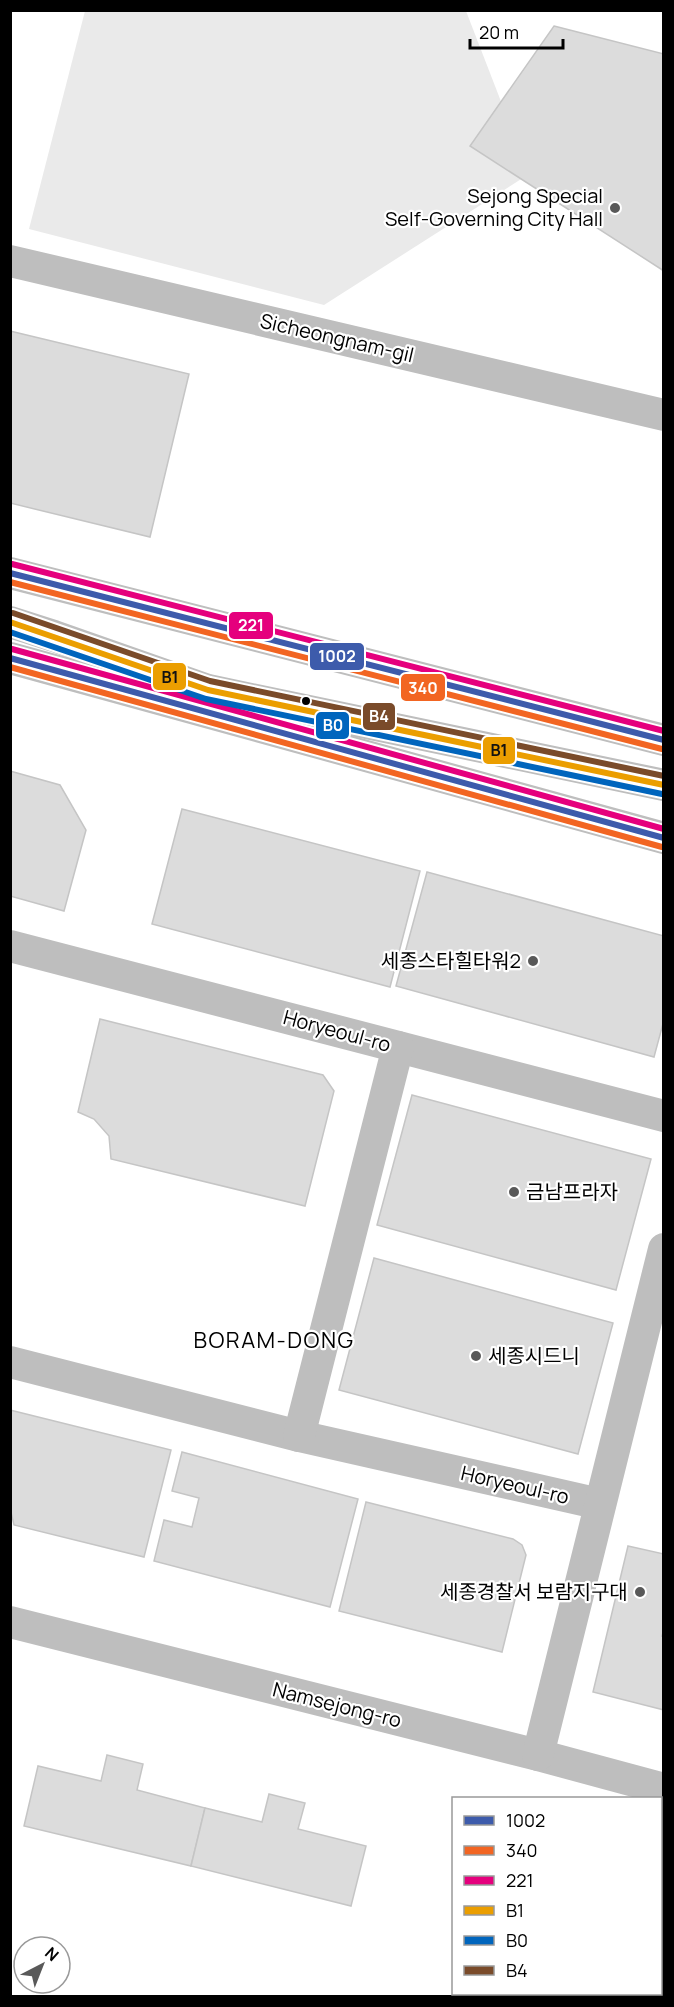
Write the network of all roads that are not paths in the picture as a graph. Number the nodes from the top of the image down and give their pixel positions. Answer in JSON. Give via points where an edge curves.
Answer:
{"nodes":[{"id":1,"x":10,"y":261,"type":"edge"},
{"id":2,"x":663,"y":415,"type":"edge"},
{"id":3,"x":10,"y":573,"type":"edge"},
{"id":4,"x":10,"y":622,"type":"edge"},
{"id":5,"x":10,"y":658,"type":"edge"},
{"id":6,"x":663,"y":740,"type":"edge"},
{"id":7,"x":663,"y":785,"type":"edge"},
{"id":8,"x":663,"y":838,"type":"edge"},
{"id":9,"x":10,"y":946,"type":"edge"},
{"id":10,"x":398,"y":1047,"type":"junction"},
{"id":11,"x":663,"y":1116,"type":"edge"},
{"id":12,"x":663,"y":1249,"type":"edge"},
{"id":13,"x":10,"y":1362,"type":"edge"},
{"id":14,"x":299,"y":1436,"type":"junction"},
{"id":15,"x":600,"y":1504,"type":"junction"},
{"id":16,"x":10,"y":1623,"type":"edge"},
{"id":17,"x":538,"y":1755,"type":"junction"},
{"id":18,"x":663,"y":1789,"type":"edge"}],
"edges":[{"from":1,"to":2,"type":"street","name":"Sicheongnam-gil"},
{"from":3,"to":6,"type":"street"},
{"from":4,"to":7,"type":"street","via":[[208,690]]},
{"from":5,"to":8,"type":"street"},
{"from":9,"to":10,"type":"street","name":"Horyeoul-ro"},
{"from":10,"to":11,"type":"street","name":"Horyeoul-ro"},
{"from":10,"to":14,"type":"street"},
{"from":12,"to":15,"type":"street"},
{"from":13,"to":14,"type":"street","name":"Horyeoul-ro"},
{"from":14,"to":15,"type":"street","name":"Horyeoul-ro"},
{"from":15,"to":17,"type":"street"},
{"from":16,"to":17,"type":"street","name":"Namsejong-ro"},
{"from":17,"to":18,"type":"street","name":"Namsejong-ro"}]}
